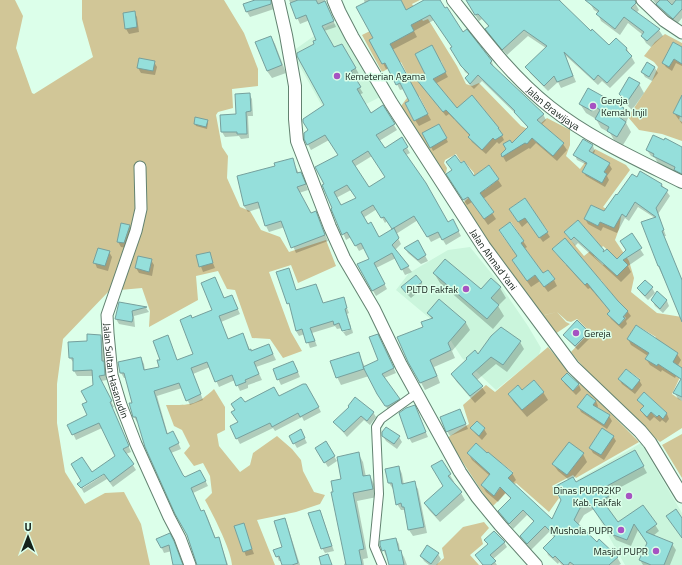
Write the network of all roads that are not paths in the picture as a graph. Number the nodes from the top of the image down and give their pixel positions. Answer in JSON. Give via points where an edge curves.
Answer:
{"nodes":[{"id":1,"x":278,"y":0,"type":"edge"},
{"id":2,"x":334,"y":0,"type":"edge"},
{"id":3,"x":453,"y":0,"type":"edge"},
{"id":4,"x":642,"y":0,"type":"edge"},
{"id":5,"x":682,"y":33,"type":"edge"},
{"id":6,"x":140,"y":167,"type":"dead end"},
{"id":7,"x":682,"y":182,"type":"edge"},
{"id":8,"x":417,"y":393,"type":"junction"},
{"id":9,"x":682,"y":496,"type":"edge"},
{"id":10,"x":190,"y":565,"type":"edge"},
{"id":11,"x":382,"y":565,"type":"edge"},
{"id":12,"x":536,"y":565,"type":"edge"}],
"edges":[{"from":1,"to":8,"type":"main road","via":[[295,86],[295,120],[300,151],[344,258]]},
{"from":2,"to":9,"type":"main road","name":"Jalan Ahmad Yani","via":[[352,37],[391,103],[484,247],[573,367],[650,443]]},
{"from":3,"to":7,"type":"main road","name":"Jalan Brawijaya","via":[[504,63],[550,107],[637,160]]},
{"from":4,"to":5,"type":"street","via":[[664,21]]},
{"from":6,"to":10,"type":"street","name":"Jalan Sultan Hasanudin","via":[[141,209],[108,315],[112,375],[136,444]]},
{"from":8,"to":11,"type":"street","via":[[381,419],[376,427],[379,494],[374,546]]},
{"from":8,"to":12,"type":"main road","via":[[448,452],[473,491]]}]}
